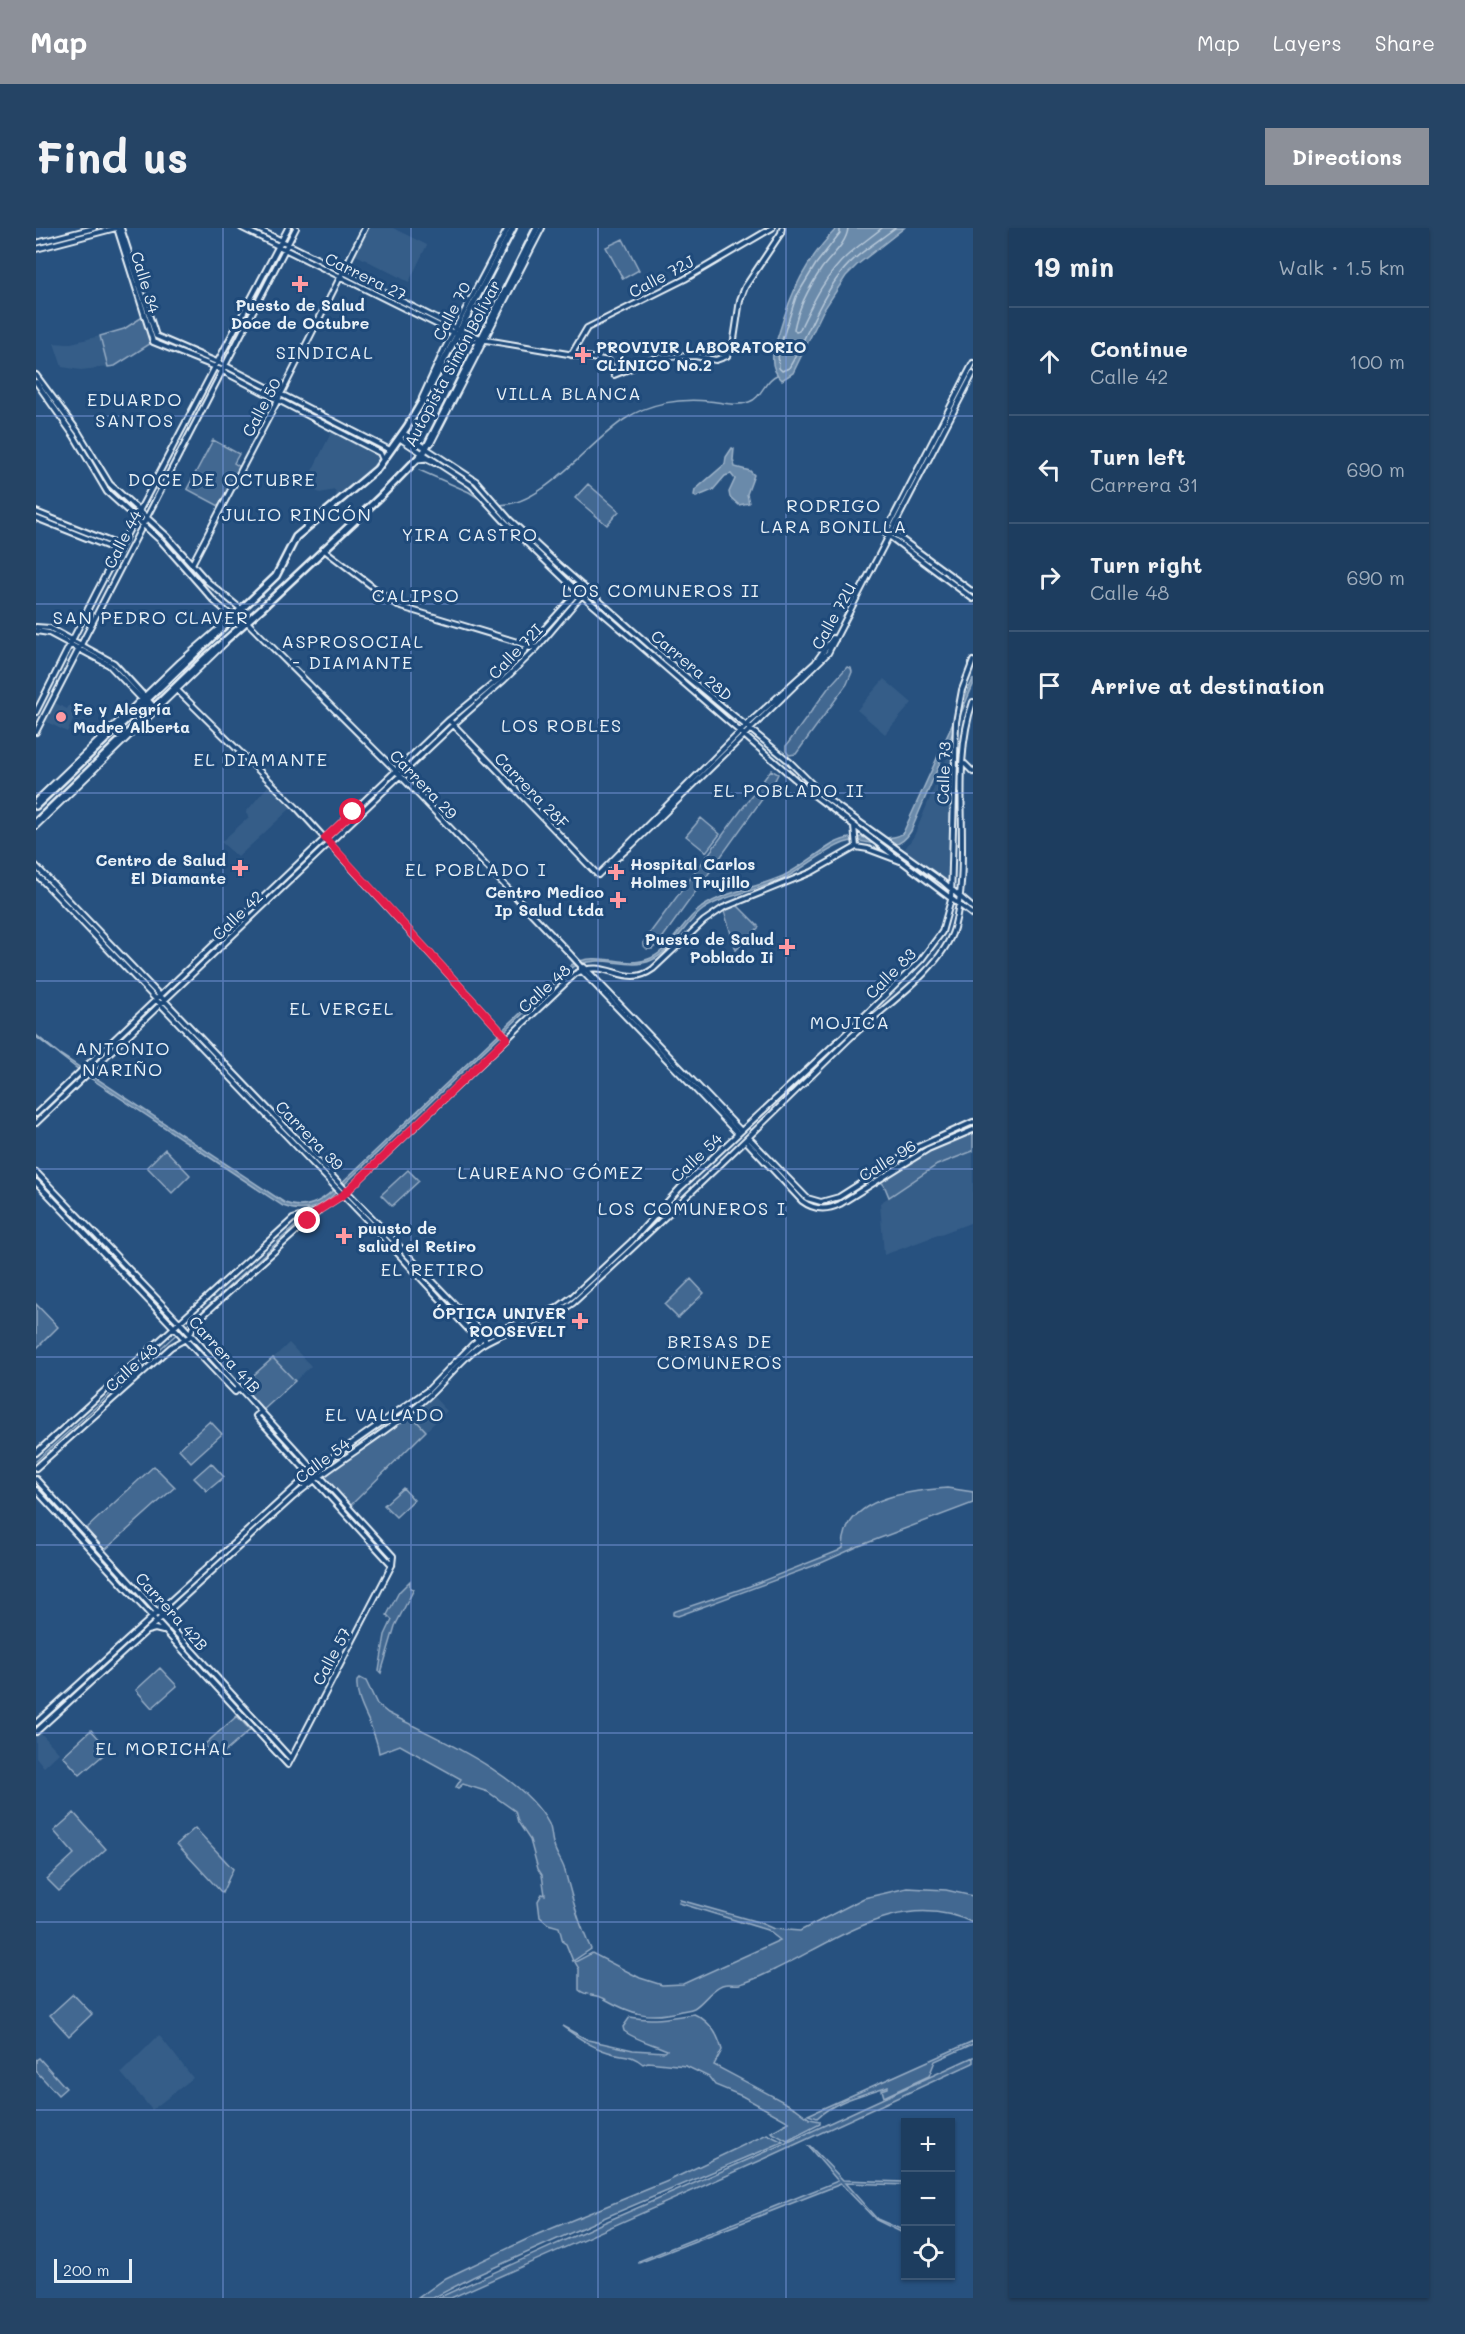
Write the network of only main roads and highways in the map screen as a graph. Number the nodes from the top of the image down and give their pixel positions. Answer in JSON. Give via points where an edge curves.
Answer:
{"nodes":[{"id":1,"x":513,"y":228,"type":"edge"},
{"id":2,"x":537,"y":228,"type":"edge"},
{"id":3,"x":475,"y":291,"type":"road end"},
{"id":4,"x":474,"y":303,"type":"junction"},
{"id":5,"x":497,"y":307,"type":"junction"},
{"id":6,"x":466,"y":310,"type":"road end"},
{"id":7,"x":488,"y":325,"type":"junction"},
{"id":8,"x":435,"y":462,"type":"road end"},
{"id":9,"x":412,"y":464,"type":"junction"},
{"id":10,"x":36,"y":806,"type":"edge"},
{"id":11,"x":36,"y":822,"type":"edge"}],
"edges":[{"from":1,"to":4,"type":"highway","name":"Autopista Simón Bolívar"},
{"from":2,"to":5,"type":"highway","name":"Autopista Simón Bolívar"},
{"from":3,"to":4,"type":"highway"},
{"from":4,"to":6,"type":"highway"},
{"from":4,"to":10,"type":"highway","name":"Autopista Simón Bolívar","via":[[419,406],[382,463],[300,533],[280,571]]},
{"from":5,"to":7,"type":"highway","name":"Autopista Simón Bolívar"},
{"from":5,"to":7,"type":"highway","via":[[496,320]]},
{"from":7,"to":9,"type":"highway","name":"Autopista Simón Bolívar","via":[[452,401],[425,450]]},
{"from":8,"to":9,"type":"highway","via":[[423,458]]},
{"from":9,"to":11,"type":"highway","name":"Autopista Simón Bolívar"}]}
